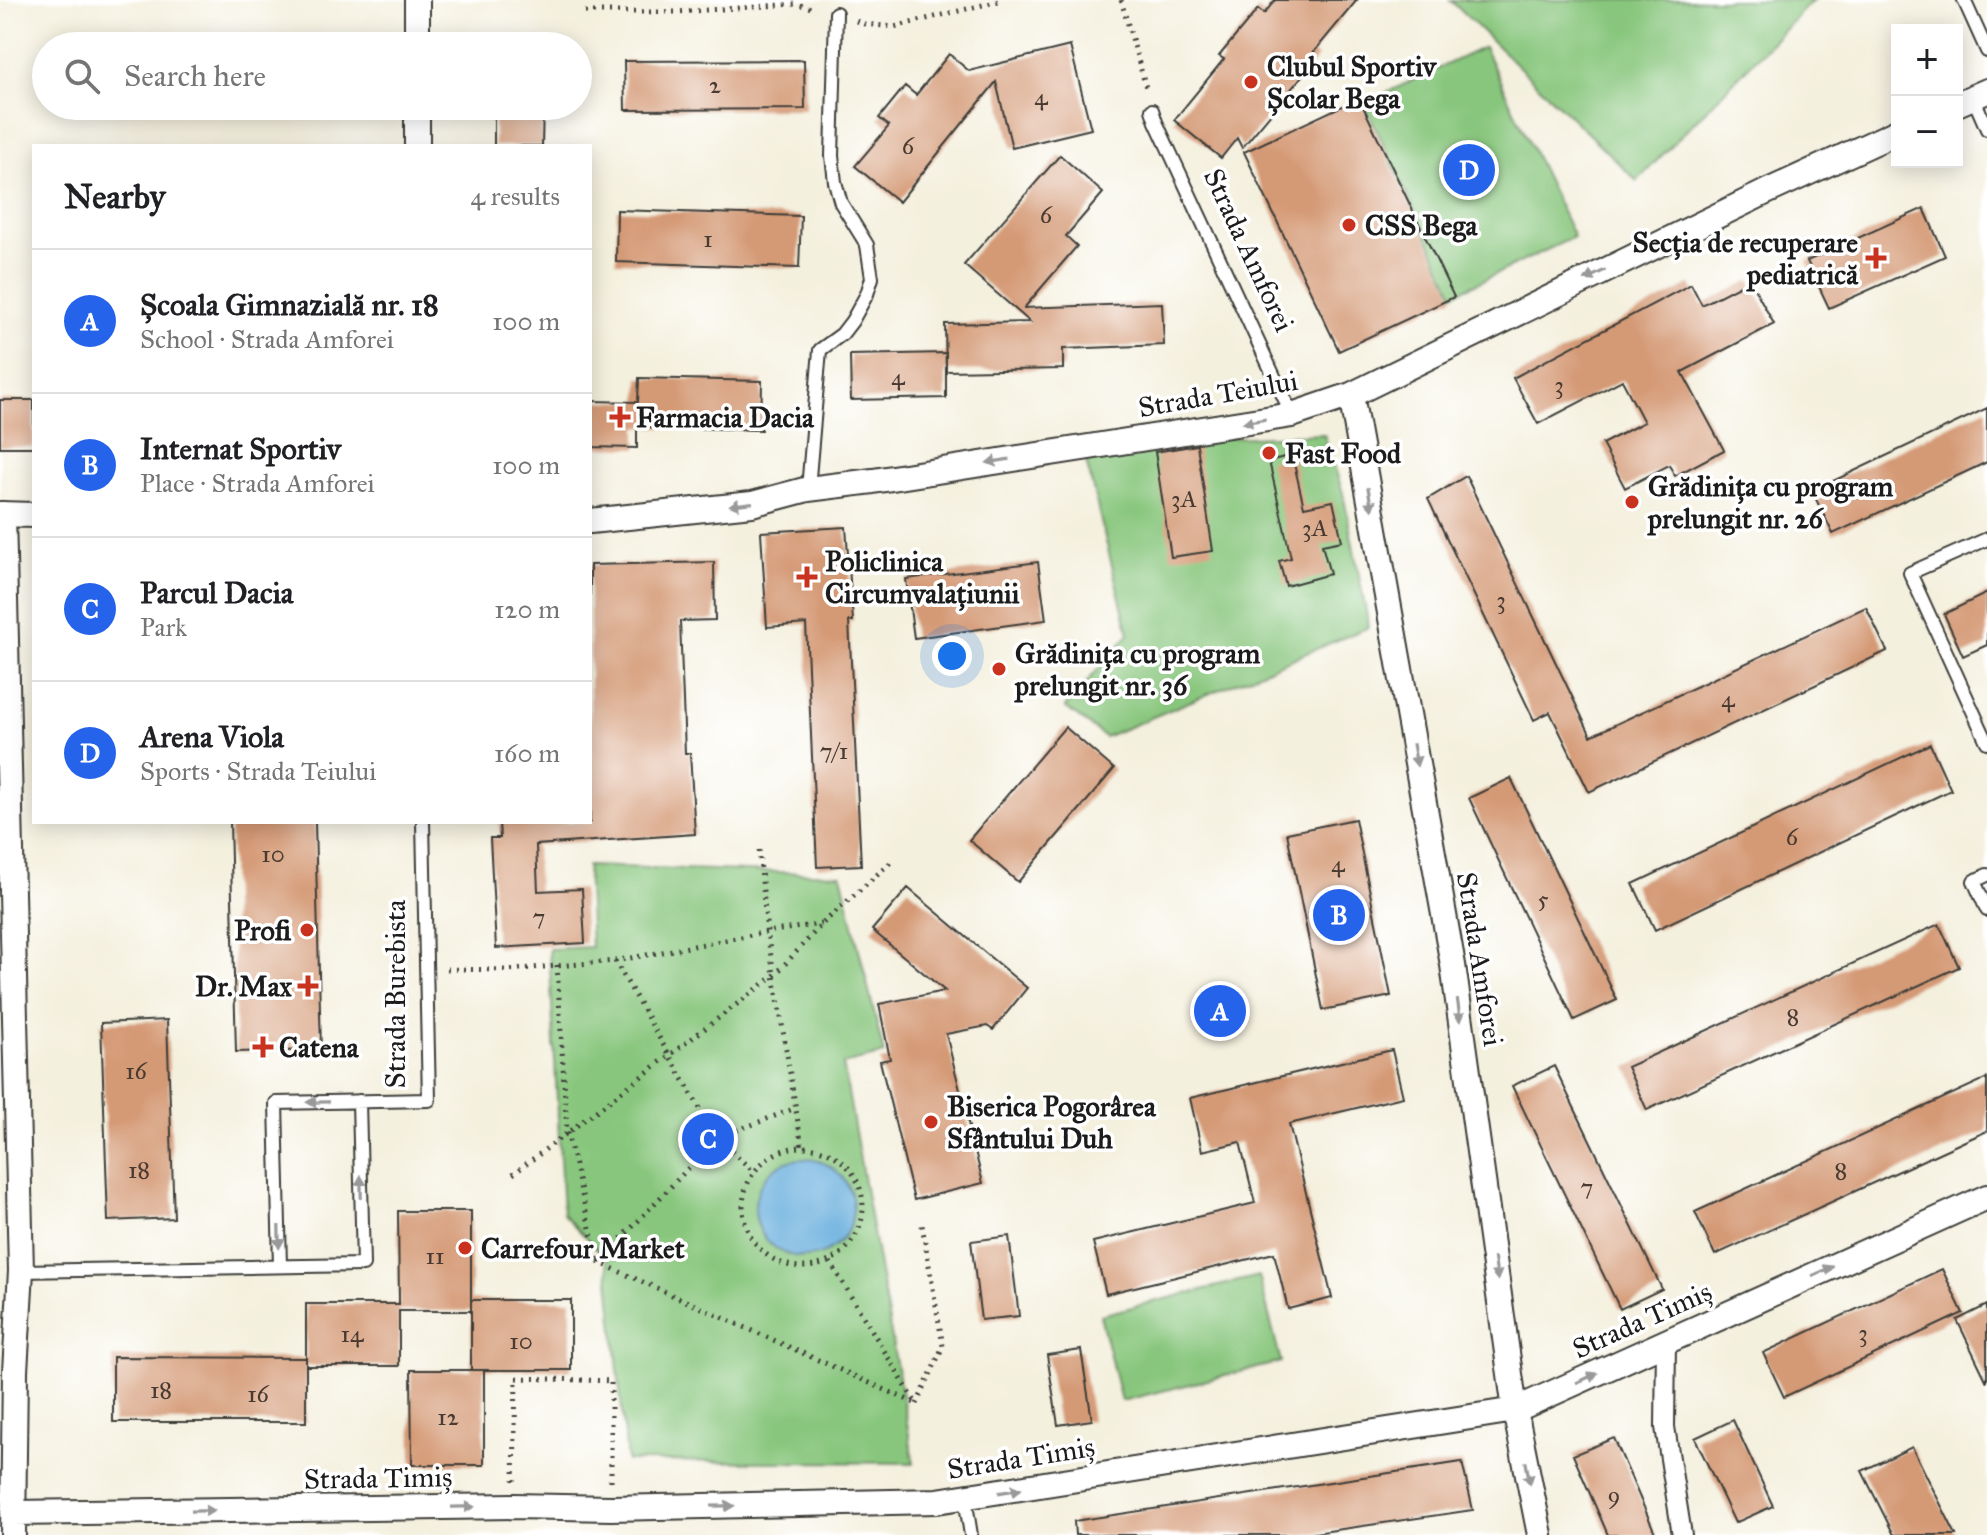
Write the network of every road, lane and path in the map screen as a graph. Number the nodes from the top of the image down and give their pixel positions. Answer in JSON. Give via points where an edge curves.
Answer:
{"nodes":[{"id":1,"x":417,"y":0,"type":"edge"},
{"id":2,"x":1003,"y":0,"type":"edge"},
{"id":3,"x":1121,"y":0,"type":"edge"},
{"id":4,"x":1964,"y":0,"type":"edge"},
{"id":5,"x":585,"y":12,"type":"dead end"},
{"id":6,"x":836,"y":13,"type":"junction"},
{"id":7,"x":417,"y":32,"type":"edge"},
{"id":8,"x":1987,"y":51,"type":"edge"},
{"id":9,"x":1972,"y":97,"type":"edge"},
{"id":10,"x":1152,"y":110,"type":"joint"},
{"id":11,"x":417,"y":120,"type":"edge"},
{"id":12,"x":1987,"y":129,"type":"edge"},
{"id":13,"x":1891,"y":135,"type":"edge"},
{"id":14,"x":417,"y":144,"type":"edge"},
{"id":15,"x":1351,"y":395,"type":"junction"},
{"id":16,"x":1292,"y":415,"type":"junction"},
{"id":17,"x":808,"y":489,"type":"junction"},
{"id":18,"x":2,"y":514,"type":"edge"},
{"id":19,"x":32,"y":515,"type":"edge"},
{"id":20,"x":592,"y":521,"type":"edge"},
{"id":21,"x":1987,"y":539,"type":"edge"},
{"id":22,"x":1987,"y":742,"type":"edge"},
{"id":23,"x":423,"y":824,"type":"edge"},
{"id":24,"x":759,"y":850,"type":"dead end"},
{"id":25,"x":891,"y":862,"type":"dead end"},
{"id":26,"x":1987,"y":875,"type":"edge"},
{"id":27,"x":1987,"y":910,"type":"edge"},
{"id":28,"x":822,"y":924,"type":"junction"},
{"id":29,"x":767,"y":932,"type":"junction"},
{"id":30,"x":615,"y":961,"type":"junction"},
{"id":31,"x":557,"y":965,"type":"junction"},
{"id":32,"x":426,"y":969,"type":"junction"},
{"id":33,"x":774,"y":976,"type":"junction"},
{"id":34,"x":670,"y":1054,"type":"junction"},
{"id":35,"x":359,"y":1101,"type":"junction"},
{"id":36,"x":796,"y":1108,"type":"junction"},
{"id":37,"x":567,"y":1132,"type":"junction"},
{"id":38,"x":717,"y":1138,"type":"junction"},
{"id":39,"x":802,"y":1147,"type":"junction"},
{"id":40,"x":754,"y":1172,"type":"junction"},
{"id":41,"x":513,"y":1174,"type":"dead end"},
{"id":42,"x":1987,"y":1197,"type":"edge"},
{"id":43,"x":922,"y":1225,"type":"dead end"},
{"id":44,"x":598,"y":1262,"type":"junction"},
{"id":45,"x":830,"y":1262,"type":"junction"},
{"id":46,"x":280,"y":1266,"type":"junction"},
{"id":47,"x":21,"y":1271,"type":"junction"},
{"id":48,"x":1666,"y":1342,"type":"junction"},
{"id":49,"x":8,"y":1372,"type":"edge"},
{"id":50,"x":917,"y":1404,"type":"junction"},
{"id":51,"x":1515,"y":1410,"type":"junction"},
{"id":52,"x":965,"y":1498,"type":"junction"},
{"id":53,"x":514,"y":1506,"type":"junction"},
{"id":54,"x":611,"y":1508,"type":"junction"},
{"id":55,"x":13,"y":1524,"type":"edge"},
{"id":56,"x":971,"y":1535,"type":"edge"},
{"id":57,"x":1540,"y":1535,"type":"edge"},
{"id":58,"x":1682,"y":1535,"type":"edge"}],
"edges":[{"from":1,"to":7,"type":"street"},
{"from":2,"to":6,"type":"path","via":[[894,27],[864,24]]},
{"from":3,"to":10,"type":"path"},
{"from":4,"to":8,"type":"lane"},
{"from":5,"to":6,"type":"path","via":[[796,4]]},
{"from":6,"to":17,"type":"lane","via":[[835,182],[841,203],[867,245],[872,278],[852,321],[820,350]]},
{"from":9,"to":12,"type":"lane"},
{"from":10,"to":16,"type":"lane","name":"Strada Amforei"},
{"from":11,"to":14,"type":"street"},
{"from":13,"to":15,"type":"street","name":"Strada Teiului","one_way":true},
{"from":15,"to":16,"type":"street","name":"Strada Teiului"},
{"from":15,"to":51,"type":"street","name":"Strada Amforei","one_way":true,"via":[[1453,965]]},
{"from":16,"to":17,"type":"street","name":"Strada Teiului","one_way":true},
{"from":17,"to":20,"type":"street","name":"Strada Teiului","one_way":true,"via":[[752,504]]},
{"from":18,"to":19,"type":"street"},
{"from":18,"to":47,"type":"street"},
{"from":21,"to":22,"type":"lane","via":[[1910,573]]},
{"from":23,"to":32,"type":"lane","name":"Strada Burebista"},
{"from":24,"to":29,"type":"path"},
{"from":25,"to":28,"type":"path"},
{"from":26,"to":27,"type":"lane","via":[[1974,881]]},
{"from":28,"to":29,"type":"path"},
{"from":28,"to":33,"type":"path"},
{"from":29,"to":30,"type":"path"},
{"from":29,"to":33,"type":"path"},
{"from":30,"to":31,"type":"path"},
{"from":30,"to":34,"type":"path"},
{"from":31,"to":32,"type":"path"},
{"from":31,"to":37,"type":"path"},
{"from":32,"to":35,"type":"lane","name":"Strada Burebista","via":[[429,1100]]},
{"from":33,"to":34,"type":"path"},
{"from":33,"to":36,"type":"path"},
{"from":34,"to":37,"type":"path"},
{"from":34,"to":38,"type":"path"},
{"from":35,"to":46,"type":"lane","name":"Strada Burebista","one_way":true,"via":[[276,1103]]},
{"from":46,"to":35,"type":"lane","name":"Strada Burebista","one_way":true,"via":[[363,1265]]},
{"from":36,"to":38,"type":"path"},
{"from":36,"to":39,"type":"path"},
{"from":37,"to":41,"type":"path"},
{"from":37,"to":44,"type":"path"},
{"from":38,"to":40,"type":"path"},
{"from":38,"to":44,"type":"path"},
{"from":39,"to":40,"type":"path","via":[[784,1150]]},
{"from":39,"to":45,"type":"path","via":[[840,1160],[862,1193],[858,1234]]},
{"from":40,"to":45,"type":"path","via":[[743,1212],[759,1249],[792,1267]]},
{"from":48,"to":42,"type":"street","name":"Strada Timiș","one_way":true},
{"from":43,"to":50,"type":"path","via":[[943,1346]]},
{"from":44,"to":50,"type":"path"},
{"from":45,"to":50,"type":"path"},
{"from":46,"to":47,"type":"lane","name":"Strada Burebista"},
{"from":47,"to":49,"type":"street"},
{"from":51,"to":48,"type":"street","name":"Strada Timiș","one_way":true},
{"from":48,"to":58,"type":"street","via":[[1665,1427]]},
{"from":49,"to":55,"type":"street"},
{"from":52,"to":51,"type":"street","name":"Strada Timiș","one_way":true},
{"from":51,"to":57,"type":"street","name":"Strada Amforei","one_way":true},
{"from":54,"to":52,"type":"street","name":"Strada Timiș","one_way":true},
{"from":52,"to":56,"type":"lane"},
{"from":53,"to":54,"type":"street","name":"Strada Timiș"},
{"from":53,"to":54,"type":"path","via":[[516,1378],[611,1381]]},
{"from":55,"to":53,"type":"street","name":"Strada Timiș","one_way":true}]}
